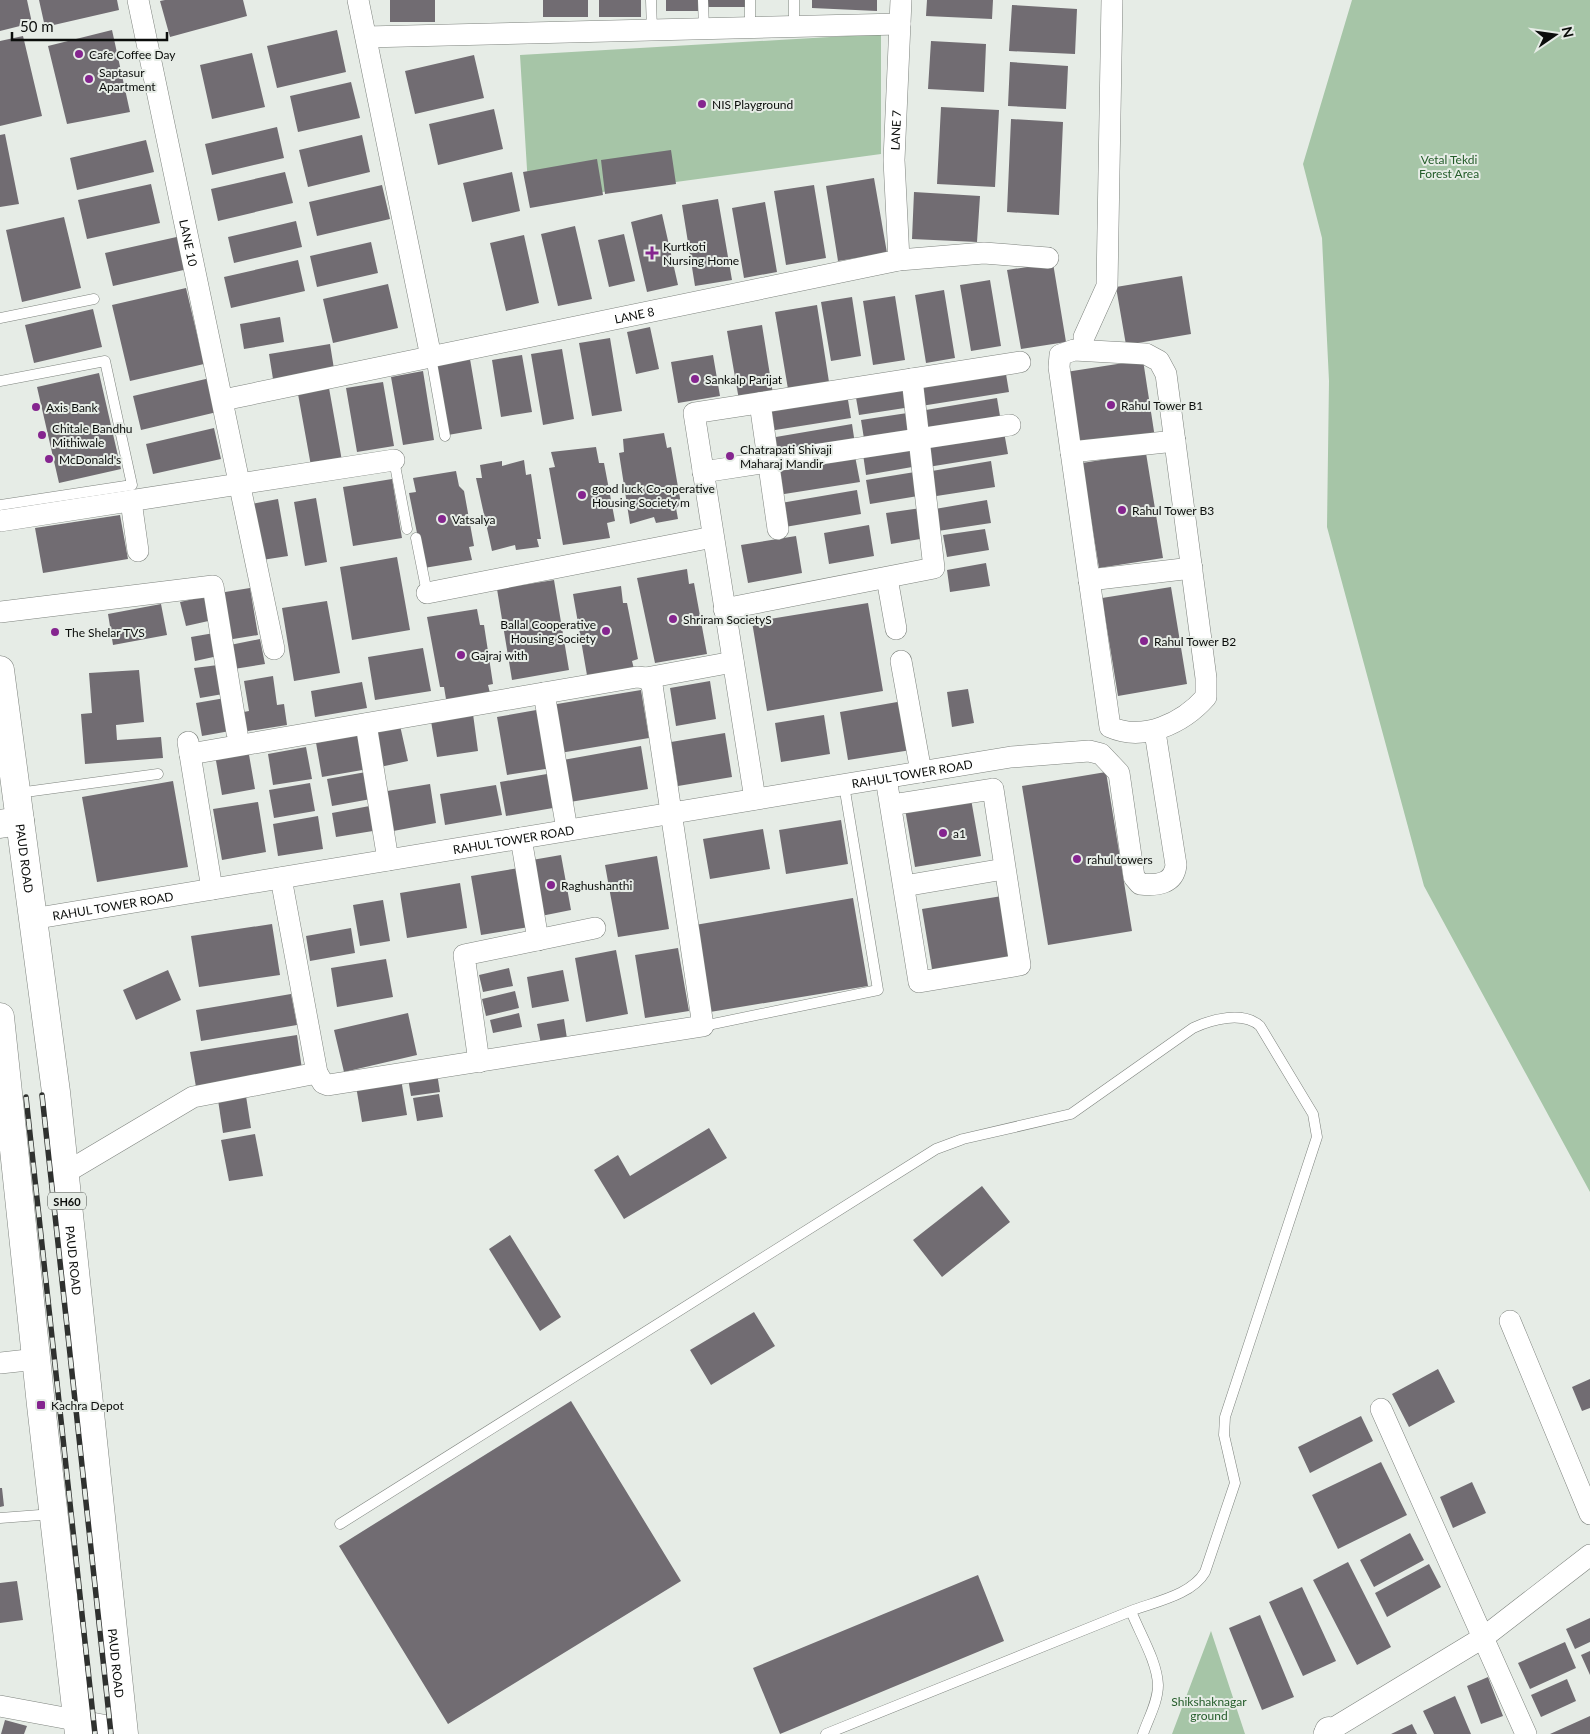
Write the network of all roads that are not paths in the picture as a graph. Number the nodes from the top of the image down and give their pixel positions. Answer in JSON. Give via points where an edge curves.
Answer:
{"nodes":[{"id":1,"x":138,"y":0,"type":"edge"},
{"id":2,"x":358,"y":0,"type":"edge"},
{"id":3,"x":651,"y":0,"type":"edge"},
{"id":4,"x":703,"y":0,"type":"edge"},
{"id":5,"x":750,"y":0,"type":"edge"},
{"id":6,"x":794,"y":0,"type":"edge"},
{"id":7,"x":901,"y":0,"type":"edge"},
{"id":8,"x":1112,"y":0,"type":"edge"},
{"id":9,"x":900,"y":24,"type":"junction"},
{"id":10,"x":794,"y":26,"type":"junction"},
{"id":11,"x":750,"y":28,"type":"junction"},
{"id":12,"x":704,"y":29,"type":"junction"},
{"id":13,"x":652,"y":30,"type":"junction"},
{"id":14,"x":366,"y":37,"type":"junction"},
{"id":15,"x":1048,"y":258,"type":"dead end"},
{"id":16,"x":899,"y":260,"type":"junction"},
{"id":17,"x":94,"y":299,"type":"dead end"},
{"id":18,"x":0,"y":318,"type":"edge"},
{"id":19,"x":1084,"y":337,"type":"dead end"},
{"id":20,"x":431,"y":357,"type":"junction"},
{"id":21,"x":1020,"y":362,"type":"dead end"},
{"id":22,"x":912,"y":379,"type":"junction"},
{"id":23,"x":0,"y":381,"type":"edge"},
{"id":24,"x":223,"y":400,"type":"junction"},
{"id":25,"x":760,"y":403,"type":"junction"},
{"id":26,"x":1010,"y":426,"type":"dead end"},
{"id":27,"x":445,"y":436,"type":"dead end"},
{"id":28,"x":919,"y":440,"type":"junction"},
{"id":29,"x":1175,"y":441,"type":"junction"},
{"id":30,"x":1071,"y":452,"type":"junction"},
{"id":31,"x":394,"y":460,"type":"joint"},
{"id":32,"x":767,"y":463,"type":"junction"},
{"id":33,"x":703,"y":472,"type":"junction"},
{"id":34,"x":241,"y":484,"type":"junction"},
{"id":35,"x":131,"y":501,"type":"junction"},
{"id":36,"x":0,"y":504,"type":"edge"},
{"id":37,"x":0,"y":521,"type":"edge"},
{"id":38,"x":407,"y":529,"type":"dead end"},
{"id":39,"x":778,"y":529,"type":"dead end"},
{"id":40,"x":713,"y":537,"type":"junction"},
{"id":41,"x":416,"y":538,"type":"dead end"},
{"id":42,"x":138,"y":551,"type":"dead end"},
{"id":43,"x":1192,"y":568,"type":"junction"},
{"id":44,"x":887,"y":578,"type":"junction"},
{"id":45,"x":1089,"y":580,"type":"junction"},
{"id":46,"x":427,"y":592,"type":"joint"},
{"id":47,"x":724,"y":608,"type":"junction"},
{"id":48,"x":0,"y":612,"type":"edge"},
{"id":49,"x":896,"y":629,"type":"dead end"},
{"id":50,"x":274,"y":649,"type":"dead end"},
{"id":51,"x":901,"y":661,"type":"dead end"},
{"id":52,"x":732,"y":662,"type":"junction"},
{"id":53,"x":0,"y":670,"type":"edge"},
{"id":54,"x":646,"y":678,"type":"junction"},
{"id":55,"x":544,"y":693,"type":"junction"},
{"id":56,"x":366,"y":724,"type":"junction"},
{"id":57,"x":1155,"y":732,"type":"junction"},
{"id":58,"x":237,"y":733,"type":"dead end"},
{"id":59,"x":921,"y":772,"type":"junction"},
{"id":60,"x":158,"y":774,"type":"dead end"},
{"id":61,"x":886,"y":778,"type":"junction"},
{"id":62,"x":844,"y":785,"type":"junction"},
{"id":63,"x":16,"y":793,"type":"junction"},
{"id":64,"x":755,"y":799,"type":"junction"},
{"id":65,"x":891,"y":805,"type":"junction"},
{"id":66,"x":670,"y":812,"type":"junction"},
{"id":67,"x":10,"y":823,"type":"edge"},
{"id":68,"x":567,"y":830,"type":"junction"},
{"id":69,"x":521,"y":838,"type":"junction"},
{"id":70,"x":388,"y":860,"type":"junction"},
{"id":71,"x":1004,"y":869,"type":"junction"},
{"id":72,"x":281,"y":878,"type":"junction"},
{"id":73,"x":904,"y":886,"type":"junction"},
{"id":74,"x":212,"y":889,"type":"junction"},
{"id":75,"x":32,"y":919,"type":"junction"},
{"id":76,"x":595,"y":928,"type":"dead end"},
{"id":77,"x":538,"y":940,"type":"junction"},
{"id":78,"x":0,"y":1017,"type":"edge"},
{"id":79,"x":703,"y":1026,"type":"junction"},
{"id":80,"x":478,"y":1062,"type":"junction"},
{"id":81,"x":317,"y":1074,"type":"junction"},
{"id":82,"x":65,"y":1173,"type":"junction"},
{"id":83,"x":9,"y":1174,"type":"edge"},
{"id":84,"x":1510,"y":1321,"type":"dead end"},
{"id":85,"x":37,"y":1359,"type":"junction"},
{"id":86,"x":0,"y":1363,"type":"edge"},
{"id":87,"x":1382,"y":1408,"type":"dead end"},
{"id":88,"x":54,"y":1514,"type":"junction"},
{"id":89,"x":1590,"y":1514,"type":"edge"},
{"id":90,"x":0,"y":1518,"type":"edge"},
{"id":91,"x":340,"y":1524,"type":"dead end"},
{"id":92,"x":1590,"y":1555,"type":"edge"},
{"id":93,"x":1131,"y":1611,"type":"junction"},
{"id":94,"x":1484,"y":1637,"type":"junction"},
{"id":95,"x":0,"y":1706,"type":"edge"},
{"id":96,"x":78,"y":1728,"type":"edge"},
{"id":97,"x":124,"y":1731,"type":"edge"},
{"id":98,"x":1328,"y":1733,"type":"edge"},
{"id":99,"x":826,"y":1734,"type":"edge"},
{"id":100,"x":1143,"y":1734,"type":"edge"},
{"id":101,"x":1526,"y":1734,"type":"edge"}],
"edges":[{"from":1,"to":24,"type":"street","name":"LANE 10"},
{"from":2,"to":14,"type":"street"},
{"from":3,"to":13,"type":"lane"},
{"from":4,"to":12,"type":"lane"},
{"from":5,"to":11,"type":"lane"},
{"from":6,"to":10,"type":"lane"},
{"from":7,"to":9,"type":"street","name":"LANE 7"},
{"from":8,"to":19,"type":"street","via":[[1107,286]]},
{"from":9,"to":10,"type":"street"},
{"from":9,"to":16,"type":"street","name":"LANE 7","via":[[894,160]]},
{"from":10,"to":11,"type":"street"},
{"from":11,"to":12,"type":"street"},
{"from":12,"to":13,"type":"street"},
{"from":13,"to":14,"type":"street"},
{"from":14,"to":20,"type":"street"},
{"from":15,"to":16,"type":"street","name":"LANE 8","via":[[984,253]]},
{"from":16,"to":20,"type":"street","name":"LANE 8"},
{"from":17,"to":18,"type":"lane"},
{"from":20,"to":24,"type":"street","name":"LANE 8"},
{"from":20,"to":27,"type":"lane"},
{"from":21,"to":22,"type":"street"},
{"from":22,"to":25,"type":"street"},
{"from":22,"to":28,"type":"street"},
{"from":23,"to":36,"type":"lane","via":[[105,361],[132,485]]},
{"from":24,"to":34,"type":"street","name":"LANE 10"},
{"from":25,"to":32,"type":"street"},
{"from":25,"to":33,"type":"street","via":[[694,413]]},
{"from":26,"to":28,"type":"street"},
{"from":28,"to":32,"type":"street"},
{"from":28,"to":44,"type":"street","via":[[934,568]]},
{"from":29,"to":30,"type":"street"},
{"from":29,"to":30,"type":"street","via":[[1166,374],[1159,360],[1146,354],[1074,350],[1060,355],[1059,367]]},
{"from":29,"to":43,"type":"street"},
{"from":30,"to":45,"type":"street"},
{"from":31,"to":34,"type":"street"},
{"from":31,"to":38,"type":"lane"},
{"from":32,"to":33,"type":"street"},
{"from":32,"to":39,"type":"street"},
{"from":33,"to":40,"type":"street"},
{"from":34,"to":35,"type":"street"},
{"from":34,"to":50,"type":"street","name":"LANE 10"},
{"from":35,"to":37,"type":"street"},
{"from":35,"to":42,"type":"street"},
{"from":40,"to":46,"type":"street"},
{"from":40,"to":47,"type":"street"},
{"from":41,"to":46,"type":"lane"},
{"from":43,"to":45,"type":"street"},
{"from":43,"to":57,"type":"street","via":[[1206,697],[1194,710]]},
{"from":44,"to":47,"type":"street"},
{"from":44,"to":49,"type":"street"},
{"from":45,"to":57,"type":"street","via":[[1110,727],[1120,732]]},
{"from":47,"to":52,"type":"street"},
{"from":48,"to":58,"type":"street","via":[[213,586]]},
{"from":51,"to":59,"type":"street"},
{"from":52,"to":54,"type":"street"},
{"from":52,"to":64,"type":"street"},
{"from":53,"to":63,"type":"main road","name":"PAUD ROAD","number":"SH60"},
{"from":54,"to":55,"type":"street"},
{"from":54,"to":66,"type":"street","via":[[652,685]]},
{"from":55,"to":56,"type":"street"},
{"from":55,"to":68,"type":"street"},
{"from":56,"to":70,"type":"street"},
{"from":56,"to":74,"type":"street","via":[[189,748]]},
{"from":57,"to":59,"type":"street","name":"RAHUL TOWER ROAD","via":[[1176,865],[1175,875],[1170,881],[1148,885],[1140,884],[1134,877],[1120,774],[1101,754],[1089,751],[993,760]]},
{"from":59,"to":61,"type":"street","name":"RAHUL TOWER ROAD"},
{"from":60,"to":63,"type":"lane"},
{"from":61,"to":62,"type":"street","name":"RAHUL TOWER ROAD"},
{"from":61,"to":65,"type":"street"},
{"from":62,"to":64,"type":"street","name":"RAHUL TOWER ROAD"},
{"from":62,"to":79,"type":"lane","via":[[878,990]]},
{"from":63,"to":67,"type":"main road","name":"PAUD ROAD","number":"SH60"},
{"from":64,"to":66,"type":"street","name":"RAHUL TOWER ROAD"},
{"from":65,"to":71,"type":"street","via":[[993,789]]},
{"from":65,"to":73,"type":"street"},
{"from":66,"to":68,"type":"street","name":"RAHUL TOWER ROAD"},
{"from":66,"to":79,"type":"street"},
{"from":67,"to":75,"type":"main road","name":"PAUD ROAD","number":"SH60"},
{"from":68,"to":69,"type":"street","name":"RAHUL TOWER ROAD"},
{"from":69,"to":70,"type":"street","name":"RAHUL TOWER ROAD"},
{"from":69,"to":77,"type":"street"},
{"from":70,"to":72,"type":"street","name":"RAHUL TOWER ROAD"},
{"from":71,"to":73,"type":"street"},
{"from":71,"to":73,"type":"street","via":[[1020,965],[919,982]]},
{"from":72,"to":74,"type":"street","name":"RAHUL TOWER ROAD"},
{"from":72,"to":81,"type":"street"},
{"from":74,"to":75,"type":"street","name":"RAHUL TOWER ROAD"},
{"from":75,"to":82,"type":"main road","name":"PAUD ROAD","number":"SH60"},
{"from":76,"to":77,"type":"street"},
{"from":77,"to":80,"type":"street","via":[[464,955]]},
{"from":78,"to":83,"type":"main road"},
{"from":79,"to":80,"type":"street"},
{"from":80,"to":81,"type":"street","via":[[332,1086],[323,1083]]},
{"from":81,"to":82,"type":"street","via":[[193,1097]]},
{"from":82,"to":97,"type":"main road","name":"PAUD ROAD","number":"SH60"},
{"from":83,"to":85,"type":"main road"},
{"from":84,"to":89,"type":"street"},
{"from":85,"to":86,"type":"street"},
{"from":85,"to":88,"type":"main road"},
{"from":87,"to":94,"type":"street"},
{"from":88,"to":90,"type":"lane"},
{"from":88,"to":96,"type":"main road"},
{"from":91,"to":93,"type":"lane","via":[[936,1149],[963,1139],[1071,1114],[1193,1028],[1211,1021],[1247,1018],[1260,1026],[1313,1114],[1317,1137],[1225,1417],[1224,1435],[1234,1482],[1205,1572],[1189,1588]]},
{"from":92,"to":94,"type":"street"},
{"from":93,"to":99,"type":"lane"},
{"from":93,"to":100,"type":"lane","via":[[1158,1686]]},
{"from":94,"to":98,"type":"street"},
{"from":94,"to":101,"type":"street"},
{"from":95,"to":96,"type":"street"},
{"from":96,"to":97,"type":"street"}]}
